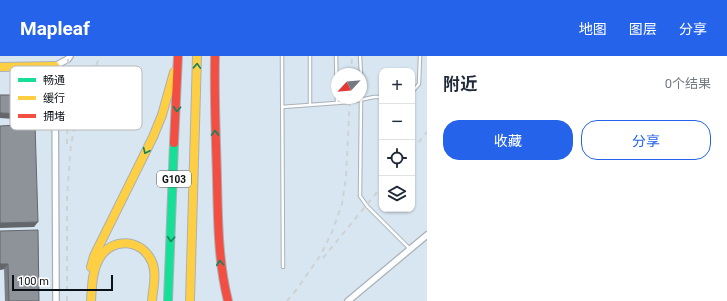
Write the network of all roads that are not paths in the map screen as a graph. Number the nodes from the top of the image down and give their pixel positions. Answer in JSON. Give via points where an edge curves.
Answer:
{"nodes":[{"id":1,"x":70,"y":56,"type":"edge"},
{"id":2,"x":178,"y":56,"type":"edge"},
{"id":3,"x":197,"y":56,"type":"edge"},
{"id":4,"x":215,"y":56,"type":"edge"},
{"id":5,"x":282,"y":56,"type":"edge"},
{"id":6,"x":310,"y":56,"type":"edge"},
{"id":7,"x":336,"y":56,"type":"edge"},
{"id":8,"x":360,"y":56,"type":"edge"},
{"id":9,"x":420,"y":56,"type":"edge"},
{"id":10,"x":55,"y":66,"type":"edge"},
{"id":11,"x":0,"y":67,"type":"edge"},
{"id":12,"x":10,"y":67,"type":"edge"},
{"id":13,"x":336,"y":68,"type":"edge"},
{"id":14,"x":361,"y":68,"type":"edge"},
{"id":15,"x":415,"y":89,"type":"edge"},
{"id":16,"x":379,"y":97,"type":"edge"},
{"id":17,"x":367,"y":98,"type":"edge"},
{"id":18,"x":331,"y":103,"type":"edge"},
{"id":19,"x":361,"y":104,"type":"edge"},
{"id":20,"x":310,"y":105,"type":"junction"},
{"id":21,"x":282,"y":107,"type":"junction"},
{"id":22,"x":55,"y":130,"type":"edge"},
{"id":23,"x":427,"y":235,"type":"edge"},
{"id":24,"x":410,"y":249,"type":"junction"},
{"id":25,"x":283,"y":267,"type":"dead end"},
{"id":26,"x":56,"y":301,"type":"edge"},
{"id":27,"x":87,"y":301,"type":"edge"},
{"id":28,"x":91,"y":301,"type":"edge"},
{"id":29,"x":152,"y":301,"type":"edge"},
{"id":30,"x":168,"y":301,"type":"edge"},
{"id":31,"x":190,"y":301,"type":"edge"},
{"id":32,"x":228,"y":301,"type":"edge"},
{"id":33,"x":348,"y":301,"type":"edge"}],
"edges":[{"from":1,"to":10,"type":"street"},
{"from":2,"to":27,"type":"main road","one_way":true,"via":[[162,115],[94,256]]},
{"from":2,"to":30,"type":"main road","number":"G103","one_way":true},
{"from":31,"to":3,"type":"main road","number":"G103","one_way":true},
{"from":32,"to":4,"type":"main road","one_way":true,"via":[[219,244]]},
{"from":5,"to":21,"type":"lane"},
{"from":6,"to":20,"type":"lane"},
{"from":7,"to":13,"type":"lane"},
{"from":8,"to":14,"type":"lane"},
{"from":9,"to":15,"type":"lane","via":[[419,84]]},
{"from":11,"to":12,"type":"main road"},
{"from":16,"to":17,"type":"lane"},
{"from":18,"to":20,"type":"lane"},
{"from":19,"to":24,"type":"lane","via":[[360,196]]},
{"from":20,"to":21,"type":"lane"},
{"from":21,"to":25,"type":"lane"},
{"from":22,"to":26,"type":"street"},
{"from":23,"to":24,"type":"street"},
{"from":24,"to":33,"type":"street"},
{"from":28,"to":29,"type":"main road","via":[[98,261],[107,248],[122,242],[144,250],[152,261]]}]}
